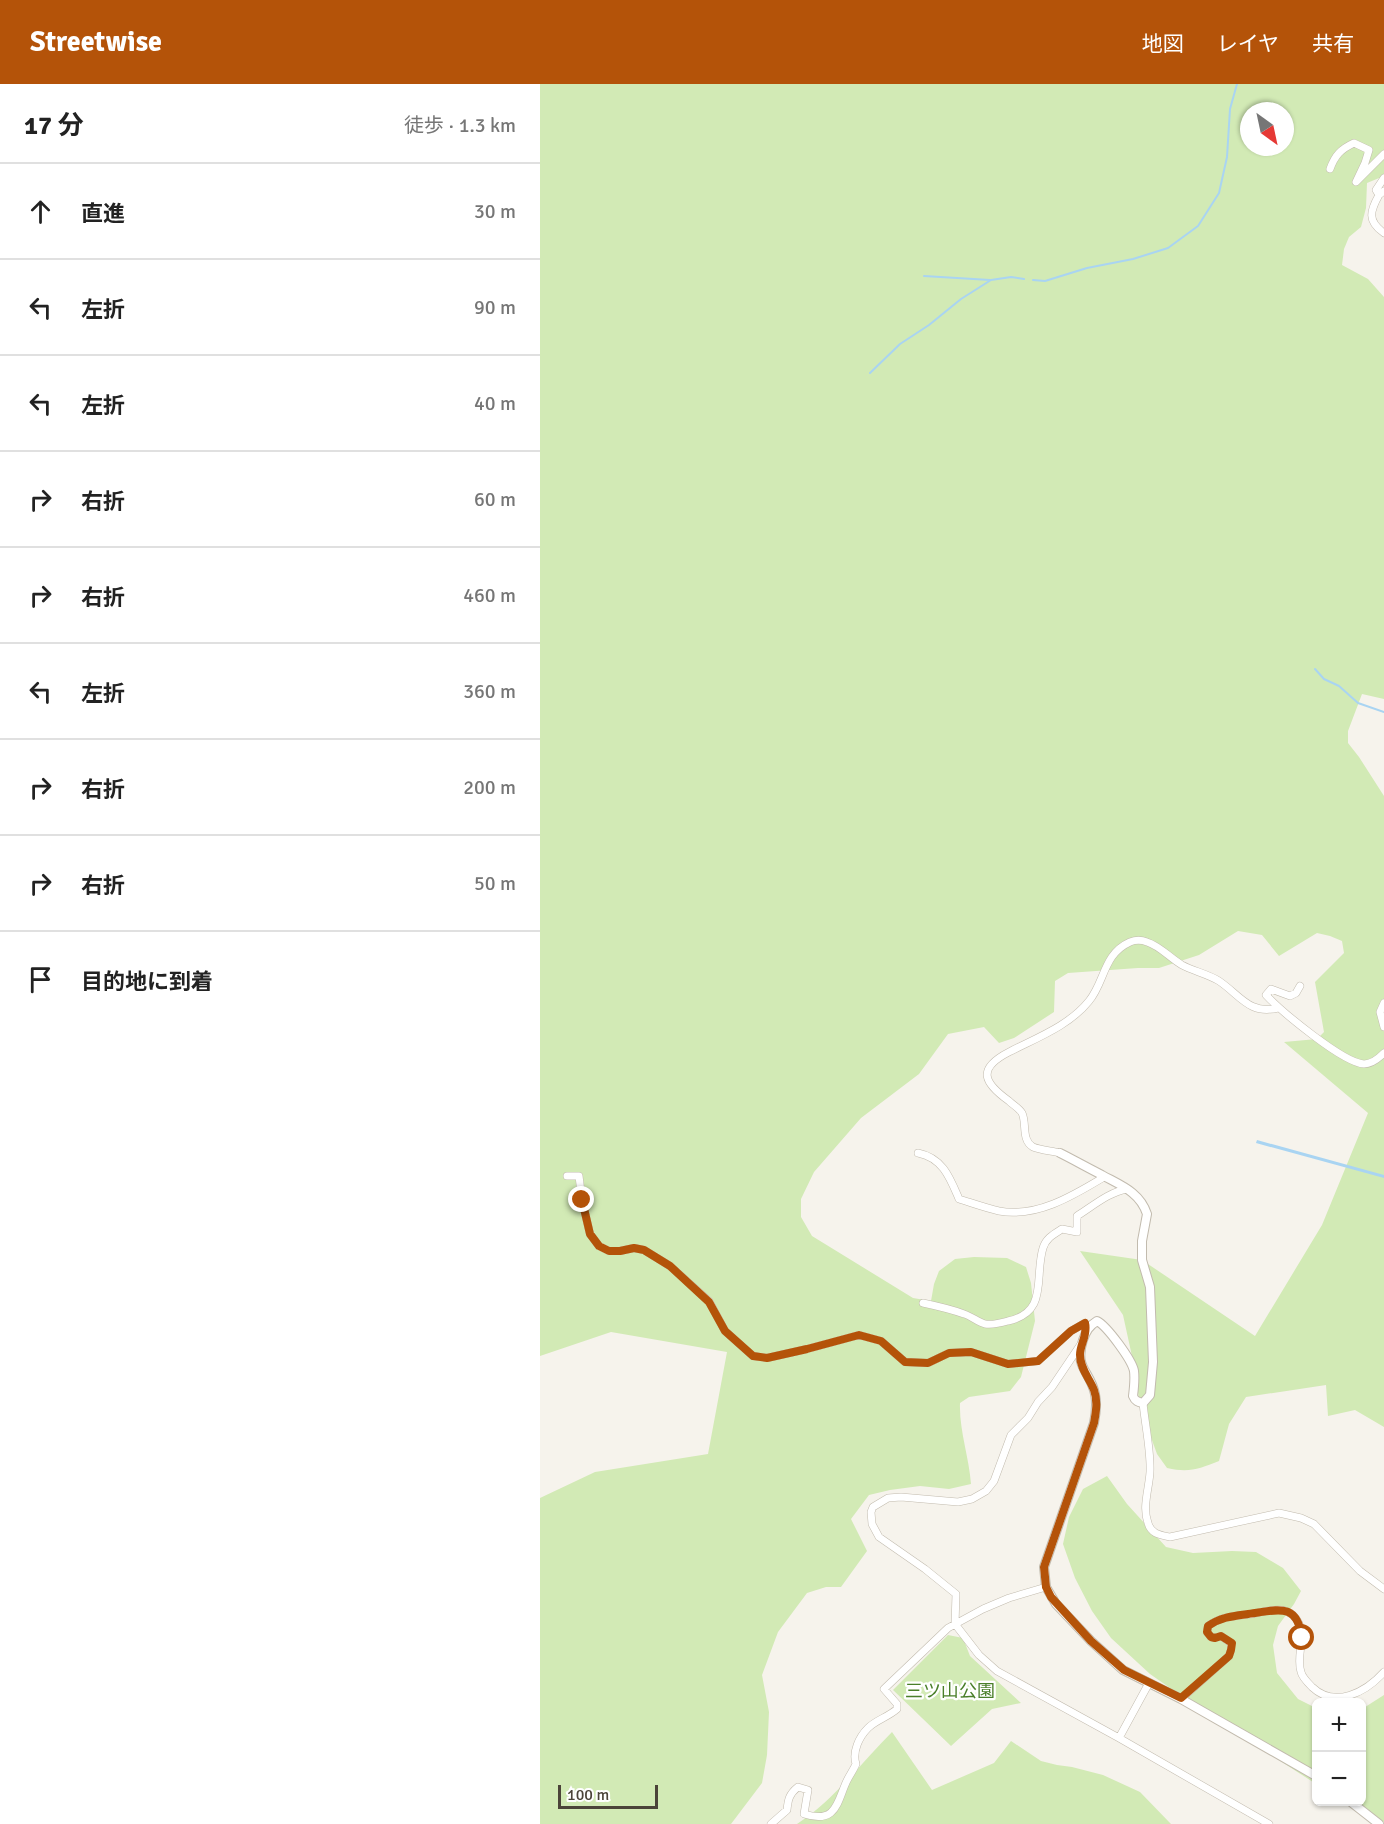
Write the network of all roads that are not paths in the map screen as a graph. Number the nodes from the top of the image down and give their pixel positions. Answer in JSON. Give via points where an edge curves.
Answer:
{"nodes":[{"id":1,"x":1384,"y":154,"type":"edge"},
{"id":2,"x":1330,"y":169,"type":"dead end"},
{"id":3,"x":1384,"y":178,"type":"edge"},
{"id":4,"x":1381,"y":193,"type":"edge"},
{"id":5,"x":1384,"y":233,"type":"edge"},
{"id":6,"x":1300,"y":986,"type":"dead end"},
{"id":7,"x":1384,"y":1003,"type":"edge"},
{"id":8,"x":1278,"y":1008,"type":"junction"},
{"id":9,"x":1384,"y":1027,"type":"edge"},
{"id":10,"x":1384,"y":1053,"type":"edge"},
{"id":11,"x":918,"y":1153,"type":"dead end"},
{"id":12,"x":1060,"y":1153,"type":"joint"},
{"id":13,"x":567,"y":1176,"type":"dead end"},
{"id":14,"x":1104,"y":1177,"type":"junction"},
{"id":15,"x":1127,"y":1189,"type":"junction"},
{"id":16,"x":923,"y":1303,"type":"dead end"},
{"id":17,"x":1087,"y":1330,"type":"junction"},
{"id":18,"x":1083,"y":1342,"type":"junction"},
{"id":19,"x":1143,"y":1402,"type":"junction"},
{"id":20,"x":1046,"y":1587,"type":"junction"},
{"id":21,"x":1384,"y":1589,"type":"edge"},
{"id":22,"x":955,"y":1624,"type":"junction"},
{"id":23,"x":1384,"y":1672,"type":"edge"},
{"id":24,"x":1149,"y":1683,"type":"junction"},
{"id":25,"x":1181,"y":1698,"type":"junction"},
{"id":26,"x":1119,"y":1738,"type":"junction"},
{"id":27,"x":1312,"y":1773,"type":"edge"},
{"id":28,"x":1356,"y":1806,"type":"edge"},
{"id":29,"x":771,"y":1824,"type":"edge"},
{"id":30,"x":1269,"y":1824,"type":"edge"},
{"id":31,"x":1379,"y":1824,"type":"edge"}],
"edges":[{"from":1,"to":2,"type":"street","via":[[1356,182],[1369,150],[1354,143],[1341,149]]},
{"from":3,"to":4,"type":"street","via":[[1376,190]]},
{"from":4,"to":5,"type":"street","via":[[1371,209],[1373,221]]},
{"from":6,"to":8,"type":"street","via":[[1290,996],[1268,991],[1266,995]]},
{"from":7,"to":9,"type":"street","via":[[1380,1012]]},
{"from":8,"to":10,"type":"street","via":[[1354,1061],[1369,1063]]},
{"from":8,"to":12,"type":"street","via":[[1250,1006],[1219,981],[1183,965],[1148,942],[1139,940],[1123,946],[1106,965],[1088,1003],[1061,1025],[1002,1055],[987,1071],[994,1091],[1022,1113],[1026,1138],[1033,1146]]},
{"from":11,"to":14,"type":"street","via":[[946,1170],[959,1199],[1000,1211],[1039,1208]]},
{"from":12,"to":14,"type":"street"},
{"from":13,"to":17,"type":"street","via":[[579,1176],[590,1234],[599,1246],[609,1251],[644,1250],[670,1266],[709,1302],[725,1331],[753,1356],[767,1358],[859,1335],[881,1341],[905,1362],[928,1363],[949,1353],[971,1352],[1008,1364],[1038,1361],[1071,1331],[1085,1323]]},
{"from":14,"to":15,"type":"street"},
{"from":15,"to":16,"type":"street","via":[[1102,1199],[1077,1216],[1077,1232],[1062,1229],[1048,1238],[1040,1263],[1037,1301],[1028,1313],[993,1324]]},
{"from":15,"to":19,"type":"street","via":[[1147,1214],[1142,1260],[1150,1287],[1153,1362],[1150,1395]]},
{"from":17,"to":18,"type":"street"},
{"from":17,"to":19,"type":"street","via":[[1097,1321],[1112,1335],[1134,1369],[1135,1400]]},
{"from":18,"to":20,"type":"street","via":[[1080,1361],[1095,1392],[1094,1423],[1046,1558]]},
{"from":18,"to":22,"type":"street","via":[[1028,1418],[1011,1435],[994,1481],[986,1491],[958,1502],[901,1497],[888,1498],[873,1507],[872,1524],[879,1537],[956,1594]]},
{"from":19,"to":21,"type":"street","via":[[1150,1471],[1146,1513],[1153,1532],[1170,1537],[1279,1513],[1301,1518],[1314,1524],[1360,1571]]},
{"from":20,"to":22,"type":"street","via":[[1009,1598]]},
{"from":20,"to":24,"type":"street","via":[[1056,1604],[1113,1661]]},
{"from":22,"to":26,"type":"street","via":[[997,1671]]},
{"from":22,"to":29,"type":"street","via":[[884,1689],[897,1709],[861,1737],[856,1764],[849,1773],[836,1814],[826,1821],[812,1821],[804,1814],[808,1790],[798,1787],[791,1792],[788,1810]]},
{"from":23,"to":25,"type":"street","via":[[1376,1682],[1353,1695],[1337,1699],[1319,1693],[1300,1673],[1302,1638],[1295,1617],[1274,1609],[1218,1619],[1208,1626],[1211,1637],[1221,1636],[1232,1643],[1229,1656]]},
{"from":24,"to":25,"type":"street"},
{"from":24,"to":26,"type":"street"},
{"from":25,"to":27,"type":"street"},
{"from":26,"to":30,"type":"street"},
{"from":28,"to":31,"type":"street"}]}
